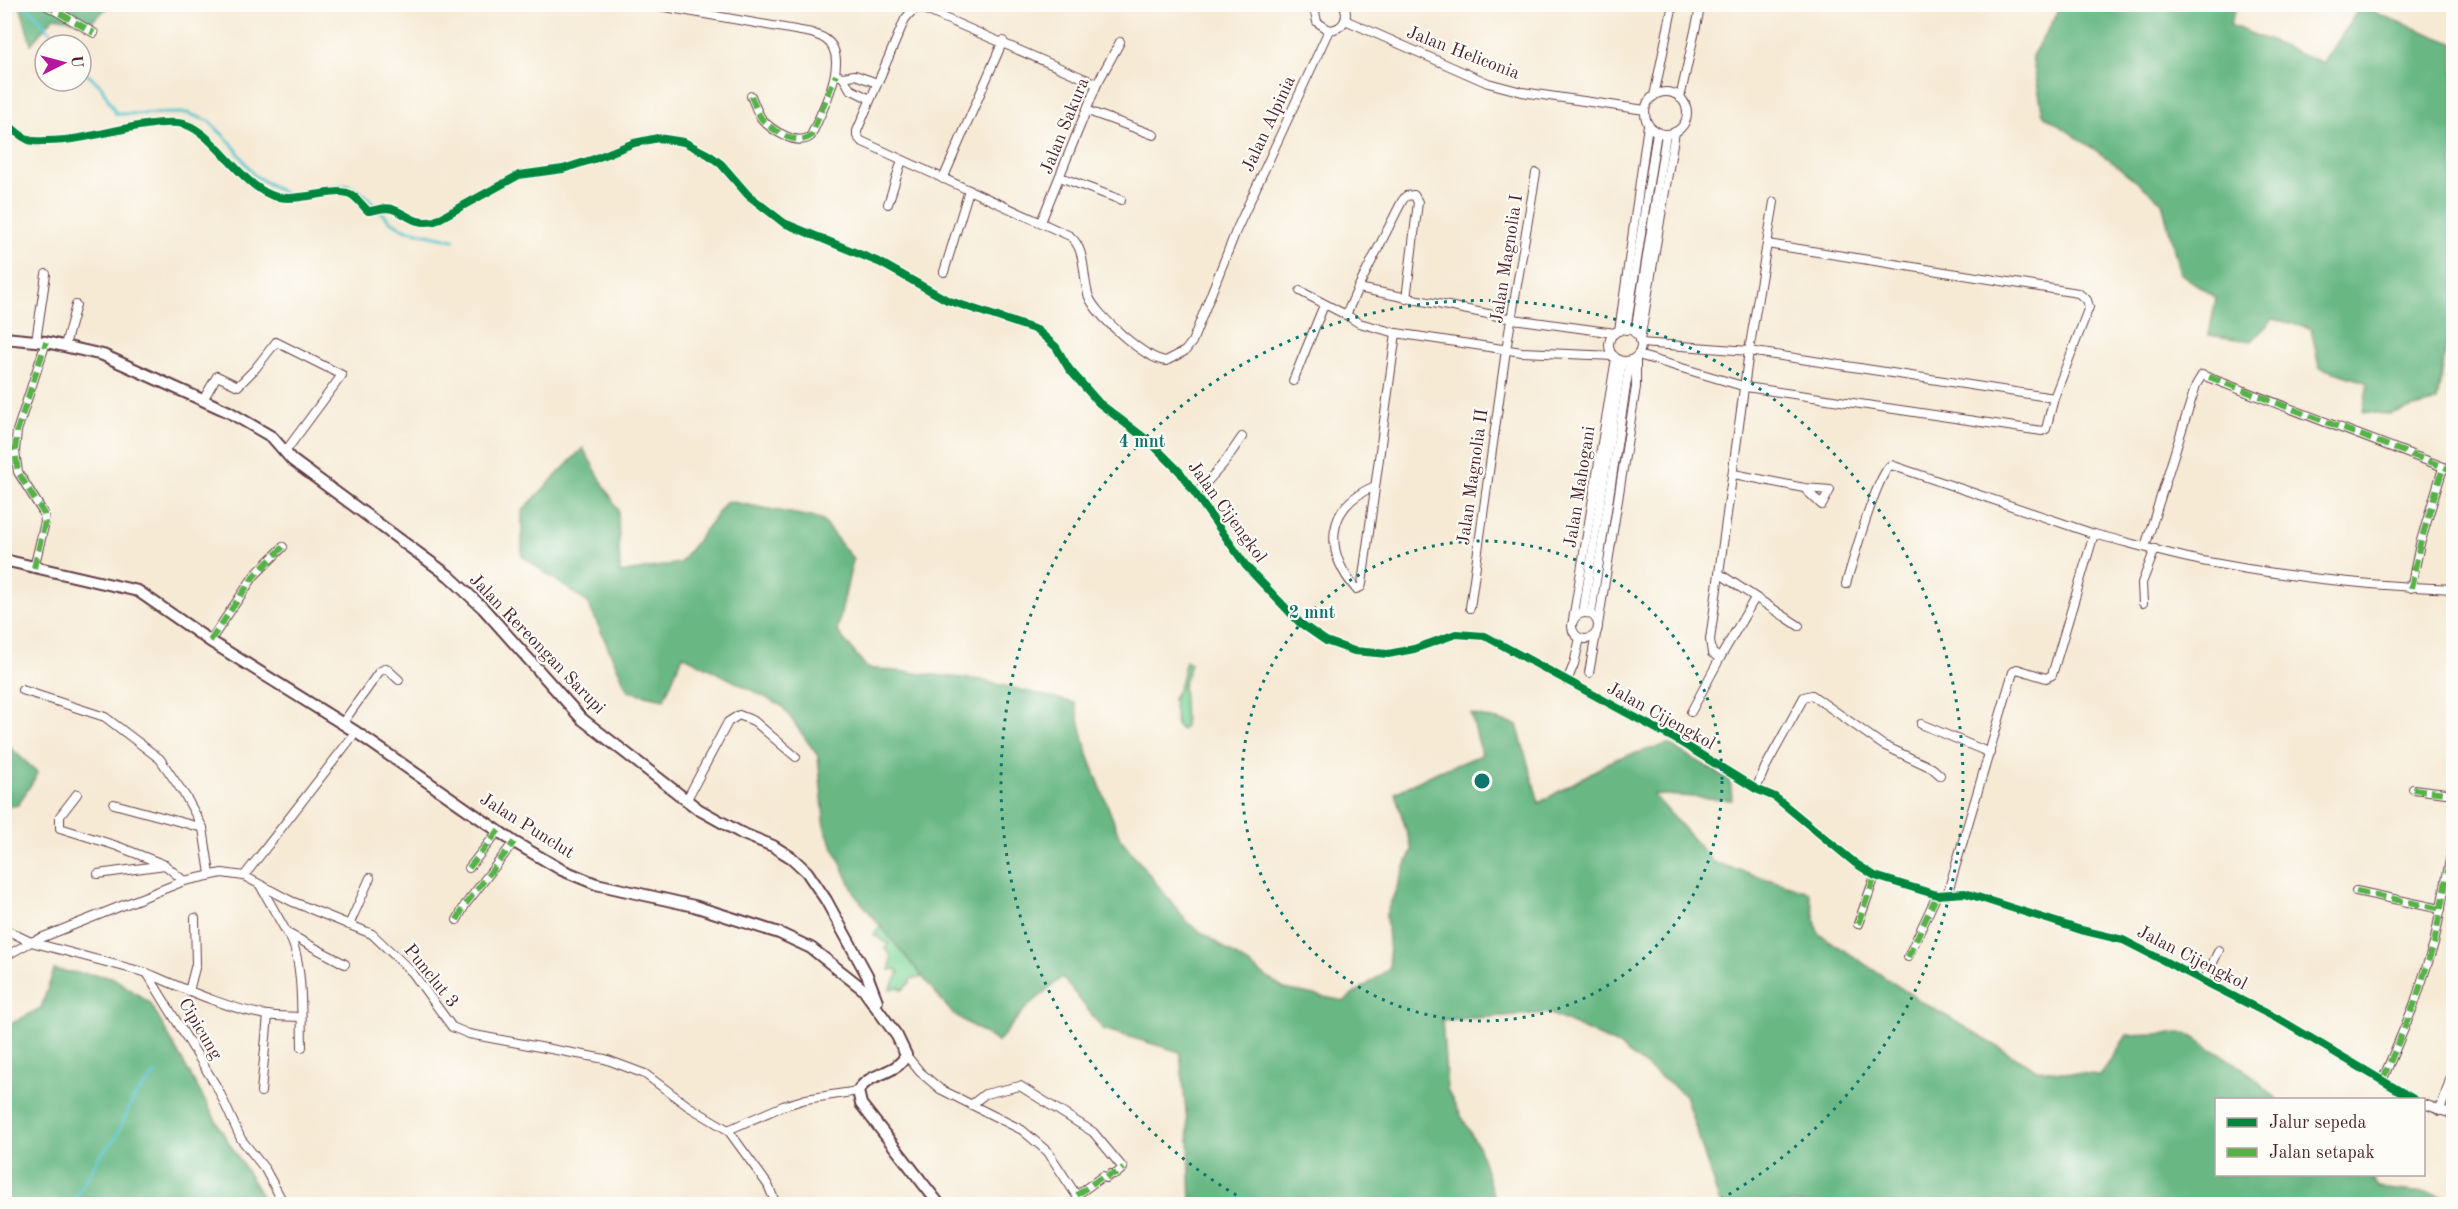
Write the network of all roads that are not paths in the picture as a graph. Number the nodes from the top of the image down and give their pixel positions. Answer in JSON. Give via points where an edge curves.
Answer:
{"nodes":[{"id":1,"x":44,"y":4,"type":"edge"},
{"id":2,"x":648,"y":4,"type":"edge"},
{"id":3,"x":1343,"y":4,"type":"edge"},
{"id":4,"x":1672,"y":4,"type":"edge"},
{"id":5,"x":1701,"y":4,"type":"edge"},
{"id":6,"x":1316,"y":5,"type":"edge"},
{"id":7,"x":916,"y":6,"type":"edge"},
{"id":8,"x":1345,"y":20,"type":"junction"},
{"id":9,"x":1329,"y":30,"type":"junction"},
{"id":10,"x":94,"y":33,"type":"dead end"},
{"id":11,"x":1003,"y":41,"type":"junction"},
{"id":12,"x":1120,"y":42,"type":"dead end"},
{"id":13,"x":840,"y":76,"type":"junction"},
{"id":14,"x":877,"y":83,"type":"junction"},
{"id":15,"x":1097,"y":84,"type":"junction"},
{"id":16,"x":751,"y":96,"type":"dead end"},
{"id":17,"x":1654,"y":96,"type":"junction"},
{"id":18,"x":1680,"y":98,"type":"junction"},
{"id":19,"x":870,"y":99,"type":"junction"},
{"id":20,"x":1645,"y":110,"type":"junction"},
{"id":21,"x":1088,"y":111,"type":"junction"},
{"id":22,"x":4,"y":120,"type":"edge"},
{"id":23,"x":1648,"y":125,"type":"junction"},
{"id":24,"x":1657,"y":132,"type":"junction"},
{"id":25,"x":1670,"y":133,"type":"junction"},
{"id":26,"x":1154,"y":135,"type":"dead end"},
{"id":27,"x":902,"y":160,"type":"junction"},
{"id":28,"x":1536,"y":173,"type":"dead end"},
{"id":29,"x":1060,"y":177,"type":"junction"},
{"id":30,"x":943,"y":179,"type":"junction"},
{"id":31,"x":969,"y":190,"type":"junction"},
{"id":32,"x":1121,"y":200,"type":"dead end"},
{"id":33,"x":1774,"y":202,"type":"dead end"},
{"id":34,"x":888,"y":204,"type":"dead end"},
{"id":35,"x":1041,"y":222,"type":"junction"},
{"id":36,"x":1767,"y":244,"type":"junction"},
{"id":37,"x":944,"y":272,"type":"dead end"},
{"id":38,"x":46,"y":274,"type":"dead end"},
{"id":39,"x":1358,"y":288,"type":"junction"},
{"id":40,"x":1300,"y":291,"type":"dead end"},
{"id":41,"x":1407,"y":299,"type":"junction"},
{"id":42,"x":76,"y":305,"type":"dead end"},
{"id":43,"x":1324,"y":305,"type":"junction"},
{"id":44,"x":1346,"y":315,"type":"junction"},
{"id":45,"x":1513,"y":319,"type":"junction"},
{"id":46,"x":1620,"y":331,"type":"junction"},
{"id":47,"x":1396,"y":333,"type":"junction"},
{"id":48,"x":4,"y":338,"type":"edge"},
{"id":49,"x":1639,"y":339,"type":"junction"},
{"id":50,"x":41,"y":341,"type":"junction"},
{"id":51,"x":65,"y":345,"type":"junction"},
{"id":52,"x":1506,"y":350,"type":"junction"},
{"id":53,"x":1749,"y":351,"type":"junction"},
{"id":54,"x":1626,"y":358,"type":"junction"},
{"id":55,"x":1293,"y":381,"type":"dead end"},
{"id":56,"x":1746,"y":387,"type":"junction"},
{"id":57,"x":2054,"y":398,"type":"junction"},
{"id":58,"x":203,"y":400,"type":"junction"},
{"id":59,"x":1242,"y":437,"type":"dead end"},
{"id":60,"x":285,"y":452,"type":"junction"},
{"id":61,"x":2443,"y":468,"type":"junction"},
{"id":62,"x":2454,"y":471,"type":"edge"},
{"id":63,"x":1734,"y":474,"type":"junction"},
{"id":64,"x":1375,"y":486,"type":"junction"},
{"id":65,"x":1804,"y":488,"type":"dead end"},
{"id":66,"x":1197,"y":493,"type":"junction"},
{"id":67,"x":2094,"y":534,"type":"junction"},
{"id":68,"x":283,"y":547,"type":"dead end"},
{"id":69,"x":2145,"y":547,"type":"junction"},
{"id":70,"x":2155,"y":549,"type":"junction"},
{"id":71,"x":4,"y":560,"type":"edge"},
{"id":72,"x":34,"y":568,"type":"junction"},
{"id":73,"x":1720,"y":574,"type":"junction"},
{"id":74,"x":1846,"y":584,"type":"dead end"},
{"id":75,"x":2412,"y":588,"type":"junction"},
{"id":76,"x":2454,"y":590,"type":"edge"},
{"id":77,"x":1755,"y":598,"type":"junction"},
{"id":78,"x":2143,"y":603,"type":"dead end"},
{"id":79,"x":1470,"y":608,"type":"dead end"},
{"id":80,"x":1587,"y":614,"type":"junction"},
{"id":81,"x":1574,"y":620,"type":"junction"},
{"id":82,"x":1598,"y":625,"type":"junction"},
{"id":83,"x":1799,"y":626,"type":"dead end"},
{"id":84,"x":1596,"y":634,"type":"junction"},
{"id":85,"x":1580,"y":638,"type":"junction"},
{"id":86,"x":210,"y":641,"type":"junction"},
{"id":87,"x":1720,"y":658,"type":"junction"},
{"id":88,"x":1589,"y":673,"type":"dead end"},
{"id":89,"x":399,"y":680,"type":"dead end"},
{"id":90,"x":1567,"y":681,"type":"junction"},
{"id":91,"x":22,"y":690,"type":"dead end"},
{"id":92,"x":1691,"y":712,"type":"dead end"},
{"id":93,"x":342,"y":724,"type":"junction"},
{"id":94,"x":1920,"y":724,"type":"dead end"},
{"id":95,"x":356,"y":732,"type":"junction"},
{"id":96,"x":1990,"y":753,"type":"junction"},
{"id":97,"x":796,"y":757,"type":"dead end"},
{"id":98,"x":1940,"y":775,"type":"dead end"},
{"id":99,"x":1756,"y":789,"type":"junction"},
{"id":100,"x":2413,"y":789,"type":"dead end"},
{"id":101,"x":77,"y":794,"type":"dead end"},
{"id":102,"x":2454,"y":794,"type":"edge"},
{"id":103,"x":686,"y":801,"type":"junction"},
{"id":104,"x":114,"y":804,"type":"dead end"},
{"id":105,"x":203,"y":828,"type":"junction"},
{"id":106,"x":499,"y":830,"type":"junction"},
{"id":107,"x":2454,"y":838,"type":"edge"},
{"id":108,"x":514,"y":842,"type":"junction"},
{"id":109,"x":165,"y":865,"type":"junction"},
{"id":110,"x":469,"y":868,"type":"dead end"},
{"id":111,"x":98,"y":874,"type":"dead end"},
{"id":112,"x":210,"y":874,"type":"junction"},
{"id":113,"x":244,"y":876,"type":"junction"},
{"id":114,"x":1875,"y":876,"type":"junction"},
{"id":115,"x":370,"y":878,"type":"dead end"},
{"id":116,"x":184,"y":881,"type":"junction"},
{"id":117,"x":261,"y":886,"type":"junction"},
{"id":118,"x":2356,"y":891,"type":"dead end"},
{"id":119,"x":1937,"y":895,"type":"junction"},
{"id":120,"x":1947,"y":895,"type":"junction"},
{"id":121,"x":2441,"y":909,"type":"junction"},
{"id":122,"x":195,"y":918,"type":"dead end"},
{"id":123,"x":458,"y":920,"type":"dead end"},
{"id":124,"x":1858,"y":924,"type":"dead end"},
{"id":125,"x":349,"y":925,"type":"junction"},
{"id":126,"x":4,"y":929,"type":"edge"},
{"id":127,"x":287,"y":933,"type":"junction"},
{"id":128,"x":31,"y":942,"type":"junction"},
{"id":129,"x":2219,"y":950,"type":"dead end"},
{"id":130,"x":4,"y":957,"type":"edge"},
{"id":131,"x":1908,"y":957,"type":"dead end"},
{"id":132,"x":345,"y":964,"type":"dead end"},
{"id":133,"x":147,"y":974,"type":"junction"},
{"id":134,"x":2204,"y":981,"type":"junction"},
{"id":135,"x":189,"y":991,"type":"junction"},
{"id":136,"x":880,"y":1010,"type":"junction"},
{"id":137,"x":268,"y":1015,"type":"junction"},
{"id":138,"x":300,"y":1017,"type":"junction"},
{"id":139,"x":302,"y":1047,"type":"dead end"},
{"id":140,"x":906,"y":1055,"type":"junction"},
{"id":141,"x":2454,"y":1067,"type":"edge"},
{"id":142,"x":2383,"y":1079,"type":"junction"},
{"id":143,"x":858,"y":1090,"type":"junction"},
{"id":144,"x":261,"y":1092,"type":"dead end"},
{"id":145,"x":2412,"y":1098,"type":"edge"},
{"id":146,"x":2425,"y":1104,"type":"edge"},
{"id":147,"x":972,"y":1105,"type":"junction"},
{"id":148,"x":2440,"y":1111,"type":"junction"},
{"id":149,"x":2454,"y":1115,"type":"edge"},
{"id":150,"x":728,"y":1130,"type":"junction"},
{"id":151,"x":1079,"y":1201,"type":"edge"},
{"id":152,"x":284,"y":1204,"type":"edge"},
{"id":153,"x":776,"y":1204,"type":"edge"},
{"id":154,"x":939,"y":1204,"type":"edge"}],
"edges":[{"from":1,"to":10,"type":"street"},
{"from":2,"to":13,"type":"street","via":[[812,33],[833,47]]},
{"from":3,"to":8,"type":"street"},
{"from":4,"to":17,"type":"street"},
{"from":5,"to":18,"type":"street"},
{"from":6,"to":9,"type":"street","via":[[1317,22]]},
{"from":7,"to":11,"type":"street"},
{"from":7,"to":14,"type":"street","via":[[905,20]]},
{"from":8,"to":9,"type":"street"},
{"from":8,"to":20,"type":"street","name":"Jalan Heliconia","via":[[1488,83],[1522,92]]},
{"from":9,"to":35,"type":"street","name":"Jalan Alpinia","via":[[1185,351],[1166,361],[1127,338],[1089,296],[1075,240]]},
{"from":11,"to":15,"type":"street"},
{"from":11,"to":30,"type":"street"},
{"from":12,"to":15,"type":"street","name":"Jalan Sakura"},
{"from":13,"to":14,"type":"street","via":[[855,75]]},
{"from":13,"to":16,"type":"street","via":[[805,141],[784,135],[761,119]]},
{"from":13,"to":19,"type":"street","via":[[850,89]]},
{"from":14,"to":19,"type":"street"},
{"from":15,"to":21,"type":"street","name":"Jalan Sakura"},
{"from":17,"to":18,"type":"street","via":[[1667,92]]},
{"from":17,"to":20,"type":"street"},
{"from":18,"to":25,"type":"street","via":[[1686,118],[1682,127]]},
{"from":19,"to":27,"type":"street","via":[[857,136]]},
{"from":20,"to":23,"type":"street"},
{"from":21,"to":26,"type":"street"},
{"from":21,"to":29,"type":"street","name":"Jalan Sakura"},
{"from":22,"to":66,"type":"street","name":"Jalan Cijengkol","via":[[31,141],[69,141],[140,125],[180,123],[198,130],[247,181],[270,194],[293,199],[345,192],[368,211],[388,208],[417,222],[435,221],[519,175],[563,169],[642,141],[657,138],[684,142],[710,155],[748,195],[784,223],[881,263],[947,300],[1037,330],[1056,347],[1069,369],[1099,403],[1151,443]]},
{"from":23,"to":24,"type":"street"},
{"from":23,"to":46,"type":"street"},
{"from":24,"to":25,"type":"street"},
{"from":24,"to":46,"type":"street"},
{"from":25,"to":49,"type":"street"},
{"from":27,"to":30,"type":"street"},
{"from":27,"to":34,"type":"street"},
{"from":28,"to":45,"type":"street","name":"Jalan Magnolia I"},
{"from":29,"to":32,"type":"street"},
{"from":29,"to":35,"type":"street","name":"Jalan Sakura"},
{"from":30,"to":31,"type":"street"},
{"from":31,"to":35,"type":"street"},
{"from":31,"to":37,"type":"street"},
{"from":33,"to":36,"type":"street"},
{"from":36,"to":53,"type":"street"},
{"from":36,"to":57,"type":"street","via":[[2078,293],[2089,307]]},
{"from":38,"to":50,"type":"street"},
{"from":39,"to":41,"type":"street"},
{"from":39,"to":41,"type":"street","via":[[1402,201],[1414,195],[1418,207]]},
{"from":39,"to":44,"type":"street"},
{"from":40,"to":43,"type":"street"},
{"from":41,"to":45,"type":"street"},
{"from":42,"to":51,"type":"street"},
{"from":43,"to":44,"type":"street"},
{"from":43,"to":55,"type":"street"},
{"from":44,"to":47,"type":"street","via":[[1359,323]]},
{"from":45,"to":46,"type":"street"},
{"from":45,"to":52,"type":"street","name":"Jalan Magnolia I"},
{"from":46,"to":49,"type":"street"},
{"from":46,"to":54,"type":"street","via":[[1610,344]]},
{"from":47,"to":52,"type":"street"},
{"from":47,"to":64,"type":"street"},
{"from":48,"to":50,"type":"main road","name":"Jalan Rereongan Sarupi"},
{"from":49,"to":53,"type":"street"},
{"from":49,"to":54,"type":"street"},
{"from":50,"to":51,"type":"main road","name":"Jalan Rereongan Sarupi"},
{"from":50,"to":72,"type":"street","via":[[15,451],[18,472],[44,514]]},
{"from":51,"to":58,"type":"main road","name":"Jalan Rereongan Sarupi","via":[[103,355]]},
{"from":52,"to":54,"type":"street"},
{"from":52,"to":79,"type":"street","name":"Jalan Magnolia II"},
{"from":53,"to":56,"type":"street"},
{"from":53,"to":57,"type":"street"},
{"from":54,"to":56,"type":"street"},
{"from":54,"to":80,"type":"street"},
{"from":54,"to":81,"type":"street","name":"Jalan Mahogani"},
{"from":54,"to":82,"type":"street","via":[[1636,387]]},
{"from":56,"to":57,"type":"street","via":[[2042,430],[2047,427]]},
{"from":56,"to":63,"type":"street"},
{"from":58,"to":60,"type":"main road","name":"Jalan Rereongan Sarupi","via":[[272,437]]},
{"from":58,"to":60,"type":"street","via":[[217,376],[238,386],[276,342],[342,375]]},
{"from":59,"to":66,"type":"street"},
{"from":60,"to":103,"type":"main road","name":"Jalan Rereongan Sarupi","via":[[449,576],[483,608],[582,719]]},
{"from":61,"to":62,"type":"street"},
{"from":61,"to":69,"type":"street","via":[[2202,375]]},
{"from":61,"to":75,"type":"street","via":[[2420,544]]},
{"from":63,"to":65,"type":"street"},
{"from":63,"to":73,"type":"street"},
{"from":64,"to":64,"type":"street","via":[[1362,584],[1356,589],[1337,562],[1334,533],[1351,500]]},
{"from":66,"to":90,"type":"street","name":"Jalan Cijengkol","via":[[1246,566],[1300,622],[1326,641],[1354,651],[1388,654],[1456,634],[1485,636]]},
{"from":67,"to":69,"type":"street"},
{"from":67,"to":74,"type":"street","via":[[1892,465],[1881,479]]},
{"from":67,"to":96,"type":"street","via":[[2053,674],[2046,678],[2014,670]]},
{"from":68,"to":86,"type":"street","via":[[254,576]]},
{"from":69,"to":70,"type":"street"},
{"from":70,"to":75,"type":"street","via":[[2200,561]]},
{"from":70,"to":78,"type":"street","via":[[2142,583]]},
{"from":71,"to":72,"type":"main road","name":"Jalan Punclut"},
{"from":72,"to":86,"type":"main road","name":"Jalan Punclut","via":[[138,591]]},
{"from":73,"to":77,"type":"street"},
{"from":73,"to":87,"type":"street","via":[[1710,640],[1712,653]]},
{"from":75,"to":76,"type":"street"},
{"from":77,"to":83,"type":"street"},
{"from":77,"to":87,"type":"street"},
{"from":80,"to":81,"type":"street"},
{"from":80,"to":82,"type":"street"},
{"from":81,"to":85,"type":"street","via":[[1572,630]]},
{"from":82,"to":84,"type":"street"},
{"from":84,"to":85,"type":"street"},
{"from":84,"to":88,"type":"street"},
{"from":85,"to":90,"type":"street"},
{"from":86,"to":93,"type":"main road","name":"Jalan Punclut"},
{"from":87,"to":92,"type":"street"},
{"from":89,"to":93,"type":"street","via":[[386,668],[379,672]]},
{"from":90,"to":99,"type":"street","name":"Jalan Cijengkol","via":[[1677,740]]},
{"from":91,"to":105,"type":"street","via":[[105,717],[137,740],[160,759]]},
{"from":93,"to":95,"type":"main road","name":"Jalan Punclut"},
{"from":94,"to":96,"type":"street"},
{"from":95,"to":106,"type":"main road","name":"Jalan Punclut"},
{"from":95,"to":113,"type":"street"},
{"from":96,"to":120,"type":"street"},
{"from":97,"to":103,"type":"street","via":[[754,721],[739,715],[728,722]]},
{"from":98,"to":99,"type":"street","via":[[1883,745],[1807,694]]},
{"from":99,"to":114,"type":"street","name":"Jalan Cijengkol","via":[[1775,797]]},
{"from":100,"to":102,"type":"street"},
{"from":101,"to":109,"type":"street","via":[[60,816],[60,828]]},
{"from":103,"to":136,"type":"main road","name":"Jalan Rereongan Sarupi","via":[[741,833],[773,846],[807,872],[867,975]]},
{"from":104,"to":105,"type":"street"},
{"from":105,"to":112,"type":"street"},
{"from":106,"to":108,"type":"main road","name":"Jalan Punclut"},
{"from":106,"to":110,"type":"street"},
{"from":107,"to":121,"type":"street"},
{"from":108,"to":123,"type":"street","via":[[465,905]]},
{"from":108,"to":136,"type":"main road","name":"Jalan Punclut","via":[[562,870],[596,884],[694,906],[779,933],[811,948],[863,989]]},
{"from":109,"to":111,"type":"street"},
{"from":109,"to":116,"type":"street"},
{"from":112,"to":113,"type":"street","name":"Punclut 3"},
{"from":112,"to":116,"type":"street","name":"Punclut 3"},
{"from":113,"to":117,"type":"street","name":"Punclut 3"},
{"from":114,"to":119,"type":"street","name":"Jalan Cijengkol"},
{"from":114,"to":124,"type":"street"},
{"from":115,"to":125,"type":"street"},
{"from":116,"to":128,"type":"street","name":"Punclut 3"},
{"from":117,"to":125,"type":"street","name":"Punclut 3"},
{"from":117,"to":127,"type":"street"},
{"from":118,"to":121,"type":"street"},
{"from":119,"to":120,"type":"street","name":"Jalan Cijengkol"},
{"from":119,"to":131,"type":"street"},
{"from":120,"to":134,"type":"street","name":"Jalan Cijengkol","via":[[1965,893],[2123,940]]},
{"from":121,"to":142,"type":"street","via":[[2414,1005]]},
{"from":122,"to":135,"type":"street","via":[[196,964]]},
{"from":125,"to":150,"type":"street","name":"Punclut 3","via":[[372,934],[412,972],[452,1027],[469,1034],[605,1059],[645,1074]]},
{"from":126,"to":128,"type":"street"},
{"from":127,"to":132,"type":"street"},
{"from":127,"to":138,"type":"street","via":[[296,948]]},
{"from":128,"to":130,"type":"street","name":"Punclut 3"},
{"from":128,"to":133,"type":"street"},
{"from":129,"to":134,"type":"street"},
{"from":133,"to":135,"type":"street"},
{"from":133,"to":152,"type":"street","name":"Cipicung","via":[[218,1089],[241,1139],[265,1168]]},
{"from":134,"to":142,"type":"street","name":"Jalan Cijengkol"},
{"from":135,"to":137,"type":"street"},
{"from":136,"to":140,"type":"main road","name":"Jalan Punclut"},
{"from":137,"to":138,"type":"street"},
{"from":137,"to":144,"type":"street"},
{"from":138,"to":139,"type":"street"},
{"from":140,"to":143,"type":"main road","via":[[902,1062],[863,1082]]},
{"from":140,"to":147,"type":"street","via":[[940,1089]]},
{"from":141,"to":148,"type":"street"},
{"from":142,"to":145,"type":"street","name":"Jalan Cijengkol"},
{"from":143,"to":150,"type":"street","via":[[783,1106]]},
{"from":143,"to":154,"type":"main road","via":[[861,1104]]},
{"from":146,"to":148,"type":"street"},
{"from":147,"to":151,"type":"street","via":[[1022,1130],[1048,1152]]},
{"from":147,"to":151,"type":"street","via":[[985,1094],[1020,1086],[1093,1132],[1123,1168],[1103,1176]]},
{"from":148,"to":149,"type":"street"},
{"from":150,"to":153,"type":"street","via":[[768,1185]]}]}
